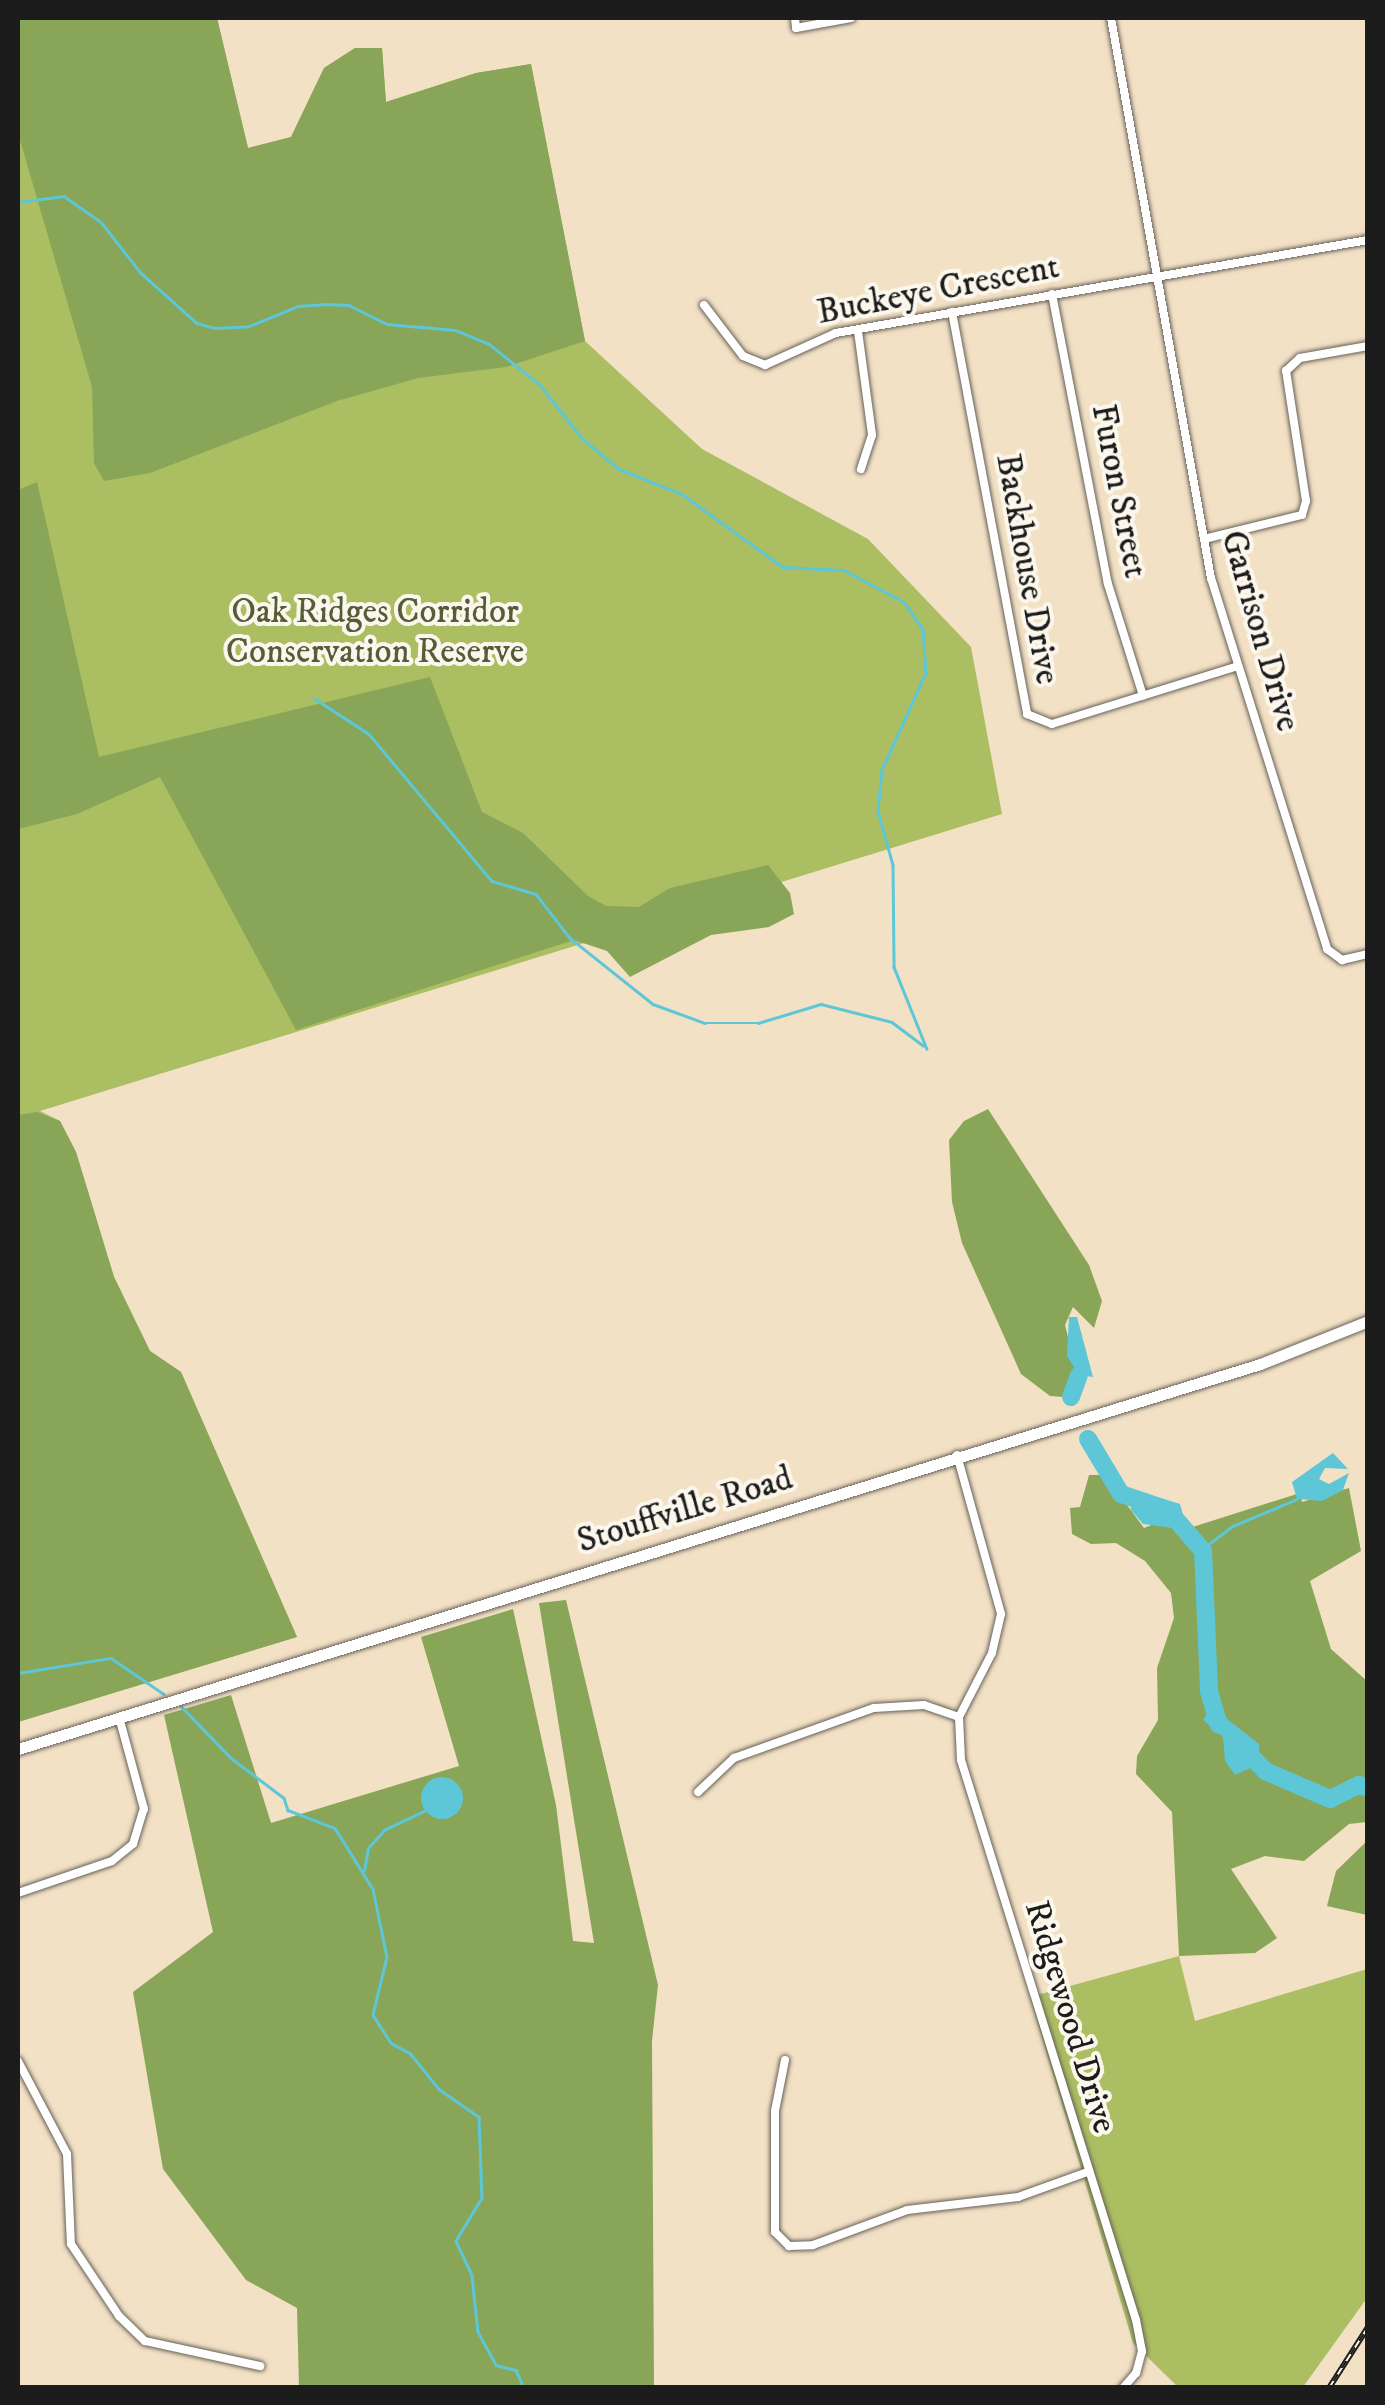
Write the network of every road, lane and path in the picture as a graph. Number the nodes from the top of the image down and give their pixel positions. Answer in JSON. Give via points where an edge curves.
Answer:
{"nodes":[{"id":1,"x":851,"y":18,"type":"edge"},
{"id":2,"x":1111,"y":18,"type":"edge"},
{"id":3,"x":796,"y":22,"type":"edge"},
{"id":4,"x":1368,"y":240,"type":"edge"},
{"id":5,"x":1156,"y":277,"type":"junction"},
{"id":6,"x":1052,"y":294,"type":"junction"},
{"id":7,"x":704,"y":305,"type":"dead end"},
{"id":8,"x":952,"y":312,"type":"junction"},
{"id":9,"x":858,"y":331,"type":"junction"},
{"id":10,"x":1368,"y":346,"type":"edge"},
{"id":11,"x":862,"y":469,"type":"dead end"},
{"id":12,"x":1204,"y":539,"type":"junction"},
{"id":13,"x":1238,"y":666,"type":"junction"},
{"id":14,"x":1143,"y":696,"type":"junction"},
{"id":15,"x":1368,"y":954,"type":"edge"},
{"id":16,"x":1368,"y":1322,"type":"edge"},
{"id":17,"x":957,"y":1455,"type":"junction"},
{"id":18,"x":119,"y":1717,"type":"junction"},
{"id":19,"x":959,"y":1717,"type":"junction"},
{"id":20,"x":18,"y":1749,"type":"edge"},
{"id":21,"x":698,"y":1792,"type":"dead end"},
{"id":22,"x":18,"y":1893,"type":"edge"},
{"id":23,"x":785,"y":2060,"type":"dead end"},
{"id":24,"x":18,"y":2061,"type":"edge"},
{"id":25,"x":1087,"y":2172,"type":"junction"},
{"id":26,"x":260,"y":2366,"type":"dead end"},
{"id":27,"x":1123,"y":2388,"type":"edge"}],
"edges":[{"from":1,"to":3,"type":"street"},
{"from":2,"to":5,"type":"street","name":"Garrison Drive"},
{"from":4,"to":5,"type":"street","name":"Buckeye Crescent"},
{"from":5,"to":6,"type":"street","name":"Buckeye Crescent"},
{"from":5,"to":12,"type":"street","name":"Garrison Drive"},
{"from":6,"to":8,"type":"street","name":"Buckeye Crescent"},
{"from":6,"to":14,"type":"street","name":"Furon Street","via":[[1108,584]]},
{"from":7,"to":9,"type":"street","name":"Buckeye Crescent","via":[[757,365],[819,337]]},
{"from":8,"to":9,"type":"street","name":"Buckeye Crescent"},
{"from":8,"to":14,"type":"street","name":"Backhouse Drive","via":[[1027,714],[1052,724]]},
{"from":9,"to":11,"type":"street","via":[[872,435]]},
{"from":10,"to":12,"type":"street","via":[[1300,358],[1286,371],[1306,502],[1302,515]]},
{"from":12,"to":13,"type":"street","name":"Garrison Drive"},
{"from":13,"to":14,"type":"street"},
{"from":13,"to":15,"type":"street","name":"Garrison Drive","via":[[1327,949],[1342,960]]},
{"from":16,"to":17,"type":"main road","name":"Stouffville Road","via":[[1260,1364]]},
{"from":17,"to":18,"type":"main road","name":"Stouffville Road"},
{"from":17,"to":19,"type":"street","via":[[1001,1614],[992,1653]]},
{"from":18,"to":20,"type":"main road","name":"Stouffville Road"},
{"from":18,"to":22,"type":"street","via":[[144,1810],[133,1844],[112,1861]]},
{"from":19,"to":21,"type":"street","via":[[924,1705],[874,1708],[734,1758]]},
{"from":19,"to":25,"type":"street","name":"Ridgewood Drive","via":[[960,1760]]},
{"from":23,"to":25,"type":"street","name":"Ridgewood Drive","via":[[775,2111],[774,2232],[789,2246],[813,2245],[907,2210],[1001,2201]]},
{"from":24,"to":26,"type":"street","via":[[61,2137],[71,2244],[104,2296],[145,2340]]},
{"from":25,"to":27,"type":"street","via":[[1142,2351],[1136,2374]]}]}
